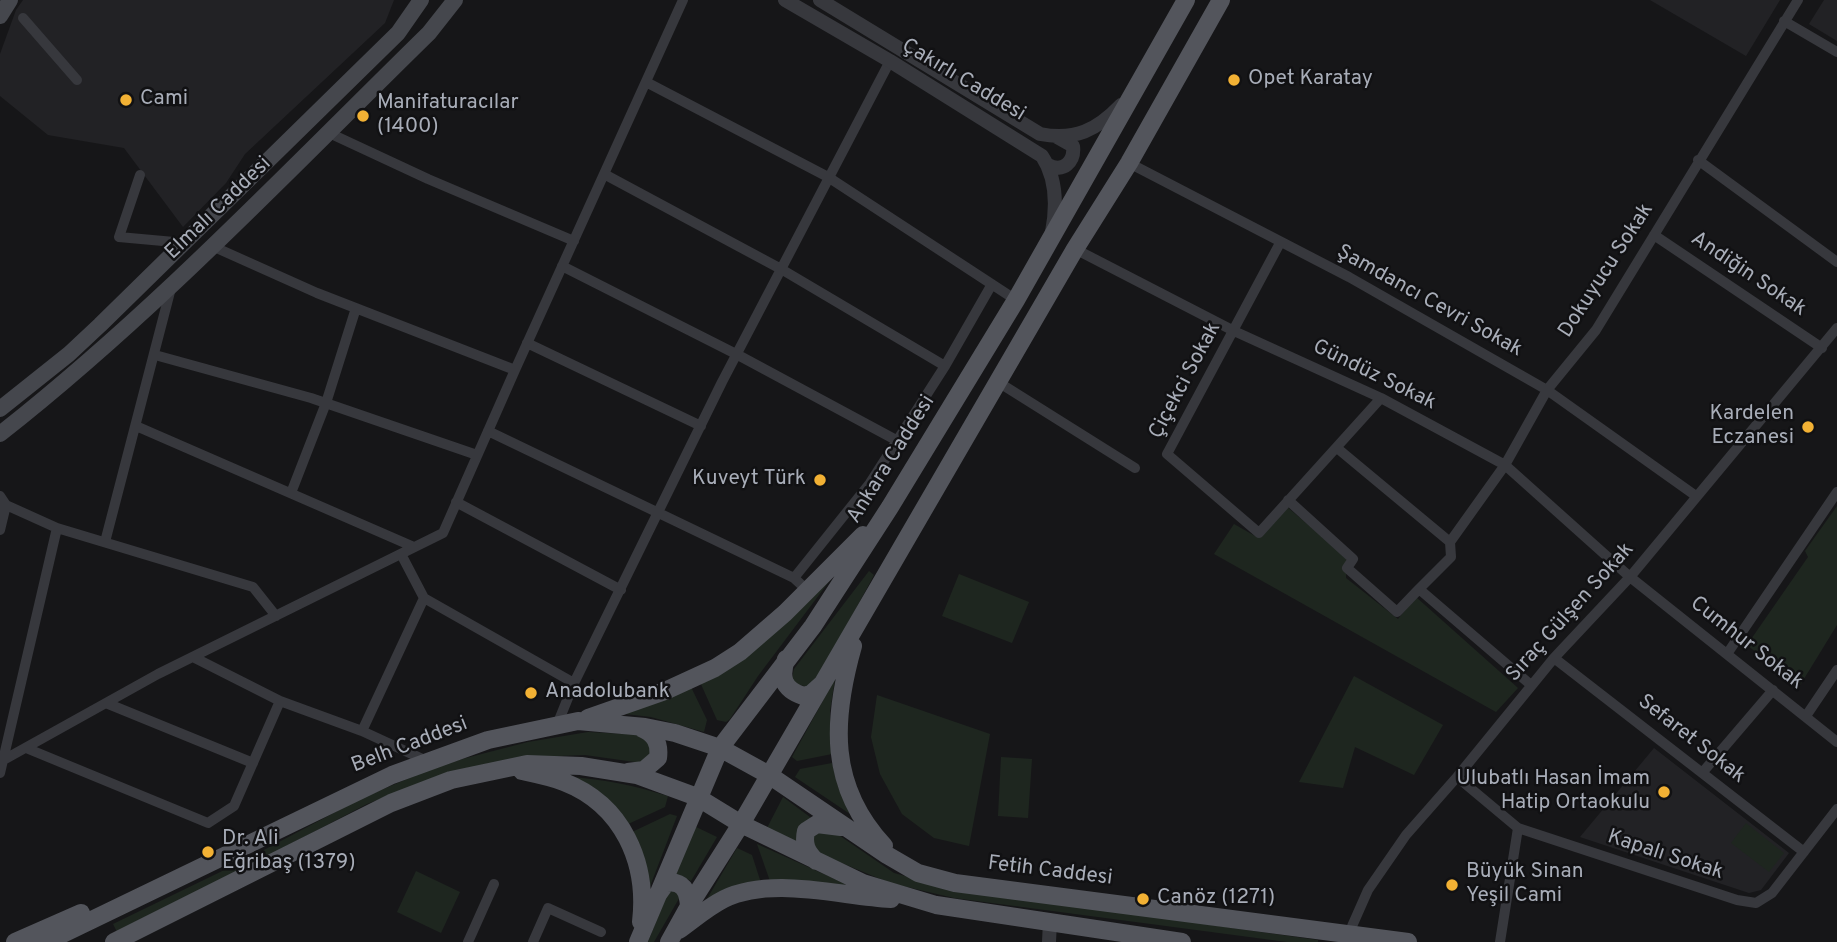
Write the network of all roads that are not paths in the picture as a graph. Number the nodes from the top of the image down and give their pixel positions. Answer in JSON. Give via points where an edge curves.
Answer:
{"nodes":[{"id":1,"x":10,"y":0,"type":"edge"},
{"id":2,"x":455,"y":0,"type":"edge"},
{"id":3,"x":683,"y":0,"type":"edge"},
{"id":4,"x":785,"y":0,"type":"edge"},
{"id":5,"x":820,"y":0,"type":"edge"},
{"id":6,"x":1186,"y":0,"type":"edge"},
{"id":7,"x":1222,"y":0,"type":"edge"},
{"id":8,"x":1798,"y":0,"type":"edge"},
{"id":9,"x":420,"y":1,"type":"edge"},
{"id":10,"x":0,"y":16,"type":"edge"},
{"id":11,"x":23,"y":18,"type":"dead end"},
{"id":12,"x":1784,"y":21,"type":"junction"},
{"id":13,"x":1837,"y":52,"type":"edge"},
{"id":14,"x":890,"y":61,"type":"junction"},
{"id":15,"x":77,"y":80,"type":"dead end"},
{"id":16,"x":646,"y":82,"type":"junction"},
{"id":17,"x":1136,"y":88,"type":"junction"},
{"id":18,"x":327,"y":132,"type":"junction"},
{"id":19,"x":1057,"y":137,"type":"junction"},
{"id":20,"x":1698,"y":160,"type":"junction"},
{"id":21,"x":1129,"y":163,"type":"junction"},
{"id":22,"x":1048,"y":165,"type":"junction"},
{"id":23,"x":604,"y":174,"type":"junction"},
{"id":24,"x":140,"y":175,"type":"dead end"},
{"id":25,"x":828,"y":177,"type":"junction"},
{"id":26,"x":1654,"y":234,"type":"junction"},
{"id":27,"x":1050,"y":240,"type":"junction"},
{"id":28,"x":574,"y":241,"type":"junction"},
{"id":29,"x":185,"y":243,"type":"junction"},
{"id":30,"x":1280,"y":243,"type":"junction"},
{"id":31,"x":212,"y":246,"type":"junction"},
{"id":32,"x":1075,"y":249,"type":"junction"},
{"id":33,"x":1837,"y":262,"type":"edge"},
{"id":34,"x":562,"y":265,"type":"junction"},
{"id":35,"x":781,"y":269,"type":"junction"},
{"id":36,"x":172,"y":284,"type":"junction"},
{"id":37,"x":992,"y":284,"type":"junction"},
{"id":38,"x":1016,"y":300,"type":"junction"},
{"id":39,"x":356,"y":308,"type":"junction"},
{"id":40,"x":1837,"y":328,"type":"edge"},
{"id":41,"x":1234,"y":331,"type":"junction"},
{"id":42,"x":527,"y":343,"type":"junction"},
{"id":43,"x":1822,"y":348,"type":"junction"},
{"id":44,"x":155,"y":355,"type":"junction"},
{"id":45,"x":738,"y":355,"type":"junction"},
{"id":46,"x":945,"y":366,"type":"junction"},
{"id":47,"x":515,"y":370,"type":"junction"},
{"id":48,"x":998,"y":382,"type":"junction"},
{"id":49,"x":1547,"y":390,"type":"junction"},
{"id":50,"x":1381,"y":398,"type":"junction"},
{"id":51,"x":326,"y":403,"type":"junction"},
{"id":52,"x":0,"y":409,"type":"edge"},
{"id":53,"x":136,"y":426,"type":"junction"},
{"id":54,"x":701,"y":426,"type":"junction"},
{"id":55,"x":488,"y":431,"type":"junction"},
{"id":56,"x":0,"y":434,"type":"edge"},
{"id":57,"x":896,"y":440,"type":"junction"},
{"id":58,"x":1337,"y":448,"type":"junction"},
{"id":59,"x":477,"y":454,"type":"junction"},
{"id":60,"x":1505,"y":465,"type":"junction"},
{"id":61,"x":1135,"y":468,"type":"dead end"},
{"id":62,"x":1837,"y":492,"type":"edge"},
{"id":63,"x":291,"y":493,"type":"junction"},
{"id":64,"x":1696,"y":496,"type":"junction"},
{"id":65,"x":1288,"y":500,"type":"junction"},
{"id":66,"x":456,"y":502,"type":"junction"},
{"id":67,"x":2,"y":503,"type":"edge"},
{"id":68,"x":890,"y":507,"type":"junction"},
{"id":69,"x":659,"y":513,"type":"junction"},
{"id":70,"x":57,"y":528,"type":"junction"},
{"id":71,"x":0,"y":530,"type":"edge"},
{"id":72,"x":105,"y":542,"type":"junction"},
{"id":73,"x":1450,"y":542,"type":"junction"},
{"id":74,"x":414,"y":547,"type":"junction"},
{"id":75,"x":401,"y":554,"type":"junction"},
{"id":76,"x":1630,"y":578,"type":"junction"},
{"id":77,"x":801,"y":584,"type":"junction"},
{"id":78,"x":1419,"y":589,"type":"junction"},
{"id":79,"x":621,"y":590,"type":"junction"},
{"id":80,"x":424,"y":598,"type":"junction"},
{"id":81,"x":276,"y":616,"type":"junction"},
{"id":82,"x":860,"y":621,"type":"junction"},
{"id":83,"x":1727,"y":654,"type":"junction"},
{"id":84,"x":193,"y":657,"type":"junction"},
{"id":85,"x":1554,"y":658,"type":"junction"},
{"id":86,"x":786,"y":659,"type":"junction"},
{"id":87,"x":1837,"y":670,"type":"edge"},
{"id":88,"x":574,"y":683,"type":"junction"},
{"id":89,"x":823,"y":683,"type":"junction"},
{"id":90,"x":1531,"y":685,"type":"junction"},
{"id":91,"x":1773,"y":690,"type":"junction"},
{"id":92,"x":280,"y":701,"type":"junction"},
{"id":93,"x":106,"y":703,"type":"junction"},
{"id":94,"x":0,"y":712,"type":"edge"},
{"id":95,"x":14,"y":715,"type":"junction"},
{"id":96,"x":1807,"y":716,"type":"junction"},
{"id":97,"x":578,"y":722,"type":"junction"},
{"id":98,"x":557,"y":724,"type":"junction"},
{"id":99,"x":635,"y":725,"type":"junction"},
{"id":100,"x":362,"y":731,"type":"junction"},
{"id":101,"x":1837,"y":742,"type":"edge"},
{"id":102,"x":26,"y":748,"type":"junction"},
{"id":103,"x":720,"y":748,"type":"junction"},
{"id":104,"x":2,"y":761,"type":"edge"},
{"id":105,"x":429,"y":762,"type":"junction"},
{"id":106,"x":253,"y":763,"type":"junction"},
{"id":107,"x":502,"y":768,"type":"junction"},
{"id":108,"x":0,"y":773,"type":"edge"},
{"id":109,"x":624,"y":773,"type":"junction"},
{"id":110,"x":1702,"y":773,"type":"junction"},
{"id":111,"x":769,"y":775,"type":"junction"},
{"id":112,"x":1457,"y":777,"type":"junction"},
{"id":113,"x":697,"y":797,"type":"junction"},
{"id":114,"x":1837,"y":809,"type":"edge"},
{"id":115,"x":741,"y":824,"type":"junction"},
{"id":116,"x":1518,"y":828,"type":"junction"},
{"id":117,"x":848,"y":829,"type":"junction"},
{"id":118,"x":1804,"y":852,"type":"junction"},
{"id":119,"x":816,"y":861,"type":"junction"},
{"id":120,"x":898,"y":861,"type":"junction"},
{"id":121,"x":494,"y":884,"type":"dead end"},
{"id":122,"x":659,"y":893,"type":"junction"},
{"id":123,"x":135,"y":897,"type":"junction"},
{"id":124,"x":924,"y":901,"type":"junction"},
{"id":125,"x":689,"y":906,"type":"junction"},
{"id":126,"x":171,"y":914,"type":"junction"},
{"id":127,"x":1050,"y":921,"type":"junction"},
{"id":128,"x":601,"y":932,"type":"dead end"},
{"id":129,"x":1349,"y":933,"type":"junction"},
{"id":130,"x":671,"y":938,"type":"edge"},
{"id":131,"x":638,"y":941,"type":"edge"},
{"id":132,"x":15,"y":942,"type":"edge"},
{"id":133,"x":46,"y":942,"type":"edge"},
{"id":134,"x":114,"y":942,"type":"edge"},
{"id":135,"x":140,"y":942,"type":"edge"},
{"id":136,"x":468,"y":942,"type":"edge"},
{"id":137,"x":533,"y":942,"type":"edge"},
{"id":138,"x":1049,"y":942,"type":"edge"},
{"id":139,"x":1182,"y":942,"type":"edge"},
{"id":140,"x":1408,"y":942,"type":"edge"},
{"id":141,"x":1500,"y":942,"type":"edge"}],
"edges":[{"from":1,"to":10,"type":"main road"},
{"from":2,"to":18,"type":"main road","name":"Elmalı Caddesi","via":[[429,33]]},
{"from":3,"to":16,"type":"street"},
{"from":4,"to":14,"type":"street","name":"Çakırlı Caddesi"},
{"from":5,"to":19,"type":"street","name":"Çakırlı Caddesi","via":[[1040,134]]},
{"from":6,"to":17,"type":"main road","name":"Ankara Caddesi"},
{"from":7,"to":21,"type":"main road"},
{"from":8,"to":12,"type":"street","name":"Dokuyucu Sokak"},
{"from":9,"to":29,"type":"main road","name":"Elmalı Caddesi","via":[[398,33]]},
{"from":11,"to":15,"type":"street"},
{"from":12,"to":13,"type":"street"},
{"from":12,"to":20,"type":"street","name":"Dokuyucu Sokak"},
{"from":14,"to":22,"type":"street","name":"Çakırlı Caddesi","via":[[1032,148]]},
{"from":14,"to":25,"type":"street"},
{"from":16,"to":23,"type":"street"},
{"from":16,"to":25,"type":"street"},
{"from":17,"to":19,"type":"street","via":[[1094,128]]},
{"from":17,"to":27,"type":"main road","name":"Ankara Caddesi"},
{"from":18,"to":28,"type":"street"},
{"from":18,"to":31,"type":"main road","name":"Elmalı Caddesi"},
{"from":19,"to":22,"type":"street","via":[[1073,146],[1074,155],[1062,168]]},
{"from":20,"to":26,"type":"street","name":"Dokuyucu Sokak"},
{"from":20,"to":33,"type":"street"},
{"from":21,"to":30,"type":"street","name":"Şamdancı Cevri Sokak"},
{"from":21,"to":32,"type":"main road"},
{"from":22,"to":27,"type":"street","via":[[1055,198]]},
{"from":23,"to":28,"type":"street"},
{"from":23,"to":35,"type":"street"},
{"from":24,"to":29,"type":"street","via":[[119,237]]},
{"from":25,"to":35,"type":"street"},
{"from":25,"to":37,"type":"street"},
{"from":26,"to":43,"type":"street","name":"Andiğin Sokak"},
{"from":26,"to":49,"type":"street","name":"Dokuyucu Sokak","via":[[1596,330]]},
{"from":27,"to":38,"type":"main road","name":"Ankara Caddesi"},
{"from":28,"to":34,"type":"street"},
{"from":29,"to":52,"type":"main road","name":"Elmalı Caddesi","via":[[77,347]]},
{"from":30,"to":41,"type":"street","name":"Çiçekci Sokak"},
{"from":30,"to":49,"type":"street","name":"Şamdancı Cevri Sokak"},
{"from":31,"to":36,"type":"main road","name":"Elmalı Caddesi"},
{"from":31,"to":39,"type":"street"},
{"from":32,"to":41,"type":"street","name":"Gündüz Sokak"},
{"from":32,"to":48,"type":"main road"},
{"from":34,"to":42,"type":"street"},
{"from":34,"to":45,"type":"street"},
{"from":35,"to":45,"type":"street"},
{"from":35,"to":46,"type":"street"},
{"from":36,"to":44,"type":"street"},
{"from":36,"to":56,"type":"main road","name":"Elmalı Caddesi","via":[[97,355]]},
{"from":37,"to":38,"type":"street"},
{"from":37,"to":46,"type":"street"},
{"from":38,"to":68,"type":"main road","name":"Ankara Caddesi"},
{"from":39,"to":47,"type":"street"},
{"from":39,"to":51,"type":"street"},
{"from":40,"to":43,"type":"street","name":"Sıraç Gülşen Sokak"},
{"from":41,"to":50,"type":"street","name":"Gündüz Sokak"},
{"from":41,"to":65,"type":"street","name":"Çiçekci Sokak","via":[[1167,454],[1259,533]]},
{"from":42,"to":47,"type":"street"},
{"from":42,"to":54,"type":"street"},
{"from":43,"to":64,"type":"street","name":"Sıraç Gülşen Sokak"},
{"from":44,"to":51,"type":"street"},
{"from":44,"to":53,"type":"street"},
{"from":45,"to":54,"type":"street"},
{"from":45,"to":57,"type":"street"},
{"from":46,"to":57,"type":"street"},
{"from":47,"to":55,"type":"street"},
{"from":48,"to":61,"type":"street"},
{"from":48,"to":82,"type":"main road"},
{"from":49,"to":60,"type":"street","name":"Dokuyucu Sokak"},
{"from":49,"to":64,"type":"street","name":"Şamdancı Cevri Sokak"},
{"from":50,"to":58,"type":"street","name":"Çiçekci Sokak"},
{"from":50,"to":60,"type":"street","name":"Gündüz Sokak"},
{"from":51,"to":59,"type":"street"},
{"from":51,"to":63,"type":"street"},
{"from":53,"to":63,"type":"street"},
{"from":53,"to":72,"type":"street"},
{"from":54,"to":69,"type":"street"},
{"from":55,"to":59,"type":"street"},
{"from":55,"to":69,"type":"street"},
{"from":57,"to":77,"type":"street"},
{"from":58,"to":65,"type":"street","name":"Çiçekci Sokak"},
{"from":58,"to":73,"type":"street"},
{"from":59,"to":66,"type":"street"},
{"from":60,"to":73,"type":"street","name":"Dokuyucu Sokak"},
{"from":60,"to":76,"type":"street","name":"Gündüz Sokak"},
{"from":62,"to":83,"type":"street"},
{"from":63,"to":74,"type":"street"},
{"from":64,"to":76,"type":"street","name":"Sıraç Gülşen Sokak"},
{"from":65,"to":78,"type":"street","name":"Dokuyucu Sokak","via":[[1353,559],[1347,568],[1397,612]]},
{"from":66,"to":74,"type":"street","via":[[443,533]]},
{"from":66,"to":79,"type":"street"},
{"from":67,"to":70,"type":"street"},
{"from":67,"to":71,"type":"street"},
{"from":68,"to":77,"type":"main road"},
{"from":68,"to":86,"type":"main road","name":"Ankara Caddesi","via":[[833,597]]},
{"from":69,"to":77,"type":"street"},
{"from":69,"to":79,"type":"street"},
{"from":70,"to":72,"type":"street"},
{"from":70,"to":95,"type":"street"},
{"from":72,"to":81,"type":"street","via":[[253,587]]},
{"from":73,"to":78,"type":"street","name":"Dokuyucu Sokak","via":[[1451,557]]},
{"from":74,"to":75,"type":"street"},
{"from":75,"to":80,"type":"street"},
{"from":75,"to":81,"type":"street"},
{"from":76,"to":83,"type":"street","name":"Cumhur Sokak"},
{"from":76,"to":85,"type":"street","name":"Sıraç Gülşen Sokak"},
{"from":77,"to":97,"type":"main road","via":[[763,633],[715,668]]},
{"from":78,"to":90,"type":"street"},
{"from":79,"to":88,"type":"street"},
{"from":80,"to":88,"type":"street"},
{"from":80,"to":100,"type":"street"},
{"from":81,"to":84,"type":"street"},
{"from":82,"to":89,"type":"main road"},
{"from":82,"to":120,"type":"main road","via":[[841,691],[838,737],[843,774],[859,816]]},
{"from":83,"to":91,"type":"street","name":"Cumhur Sokak"},
{"from":84,"to":92,"type":"street"},
{"from":84,"to":93,"type":"street"},
{"from":85,"to":90,"type":"street","name":"Sıraç Gülşen Sokak"},
{"from":85,"to":110,"type":"street","name":"Sefaret Sokak"},
{"from":86,"to":89,"type":"main road","via":[[783,679],[795,693],[811,694]]},
{"from":86,"to":103,"type":"main road","name":"Ankara Caddesi"},
{"from":87,"to":96,"type":"street"},
{"from":88,"to":98,"type":"street"},
{"from":89,"to":111,"type":"main road"},
{"from":90,"to":112,"type":"street","name":"Sıraç Gülşen Sokak"},
{"from":91,"to":96,"type":"street","name":"Cumhur Sokak"},
{"from":91,"to":110,"type":"street"},
{"from":92,"to":100,"type":"street"},
{"from":92,"to":106,"type":"street"},
{"from":93,"to":102,"type":"street"},
{"from":93,"to":106,"type":"street"},
{"from":94,"to":95,"type":"street"},
{"from":95,"to":104,"type":"street"},
{"from":96,"to":101,"type":"street","name":"Cumhur Sokak"},
{"from":97,"to":98,"type":"main road","name":"Belh Caddesi"},
{"from":97,"to":99,"type":"main road","name":"Belh Caddesi"},
{"from":98,"to":105,"type":"main road","name":"Belh Caddesi","via":[[488,740]]},
{"from":99,"to":103,"type":"main road","name":"Belh Caddesi"},
{"from":99,"to":109,"type":"main road","via":[[653,734],[657,758],[644,770]]},
{"from":100,"to":105,"type":"street"},
{"from":102,"to":104,"type":"street"},
{"from":102,"to":106,"type":"street","via":[[208,823],[234,806]]},
{"from":103,"to":111,"type":"main road","name":"Fetih Caddesi"},
{"from":103,"to":113,"type":"main road","name":"Ankara Caddesi"},
{"from":104,"to":108,"type":"street"},
{"from":105,"to":123,"type":"main road","name":"Belh Caddesi","via":[[391,775]]},
{"from":107,"to":109,"type":"main road","via":[[581,766]]},
{"from":107,"to":126,"type":"main road","via":[[451,780],[391,803]]},
{"from":107,"to":131,"type":"main road","via":[[564,782],[588,794],[620,824],[640,872],[643,909]]},
{"from":109,"to":113,"type":"main road"},
{"from":110,"to":118,"type":"street","name":"Sefaret Sokak"},
{"from":111,"to":115,"type":"main road"},
{"from":111,"to":117,"type":"main road","name":"Fetih Caddesi"},
{"from":112,"to":116,"type":"street","name":"Kapalı Sokak"},
{"from":112,"to":129,"type":"street","name":"Sıraç Gülşen Sokak","via":[[1378,873]]},
{"from":113,"to":115,"type":"main road"},
{"from":113,"to":122,"type":"main road","name":"Ankara Caddesi"},
{"from":114,"to":118,"type":"street"},
{"from":115,"to":119,"type":"main road"},
{"from":115,"to":125,"type":"main road"},
{"from":116,"to":118,"type":"street","name":"Kapalı Sokak","via":[[1756,904],[1772,892]]},
{"from":116,"to":141,"type":"street"},
{"from":117,"to":119,"type":"main road","via":[[817,824],[806,831],[804,844]]},
{"from":117,"to":120,"type":"main road","name":"Fetih Caddesi"},
{"from":119,"to":124,"type":"main road","via":[[863,883]]},
{"from":120,"to":129,"type":"main road","name":"Fetih Caddesi","via":[[918,873],[955,883]]},
{"from":121,"to":136,"type":"street"},
{"from":122,"to":125,"type":"main road","via":[[666,883],[681,884]]},
{"from":122,"to":131,"type":"main road","name":"Ankara Caddesi"},
{"from":123,"to":132,"type":"main road","name":"Belh Caddesi","via":[[71,917]]},
{"from":123,"to":133,"type":"main road","name":"Belh Caddesi"},
{"from":124,"to":127,"type":"main road"},
{"from":124,"to":130,"type":"main road","via":[[764,888],[722,900]]},
{"from":125,"to":130,"type":"main road"},
{"from":126,"to":134,"type":"main road"},
{"from":126,"to":135,"type":"main road"},
{"from":127,"to":138,"type":"street"},
{"from":127,"to":139,"type":"main road"},
{"from":128,"to":137,"type":"street","via":[[548,908]]},
{"from":129,"to":140,"type":"main road","name":"Fetih Caddesi"}]}
